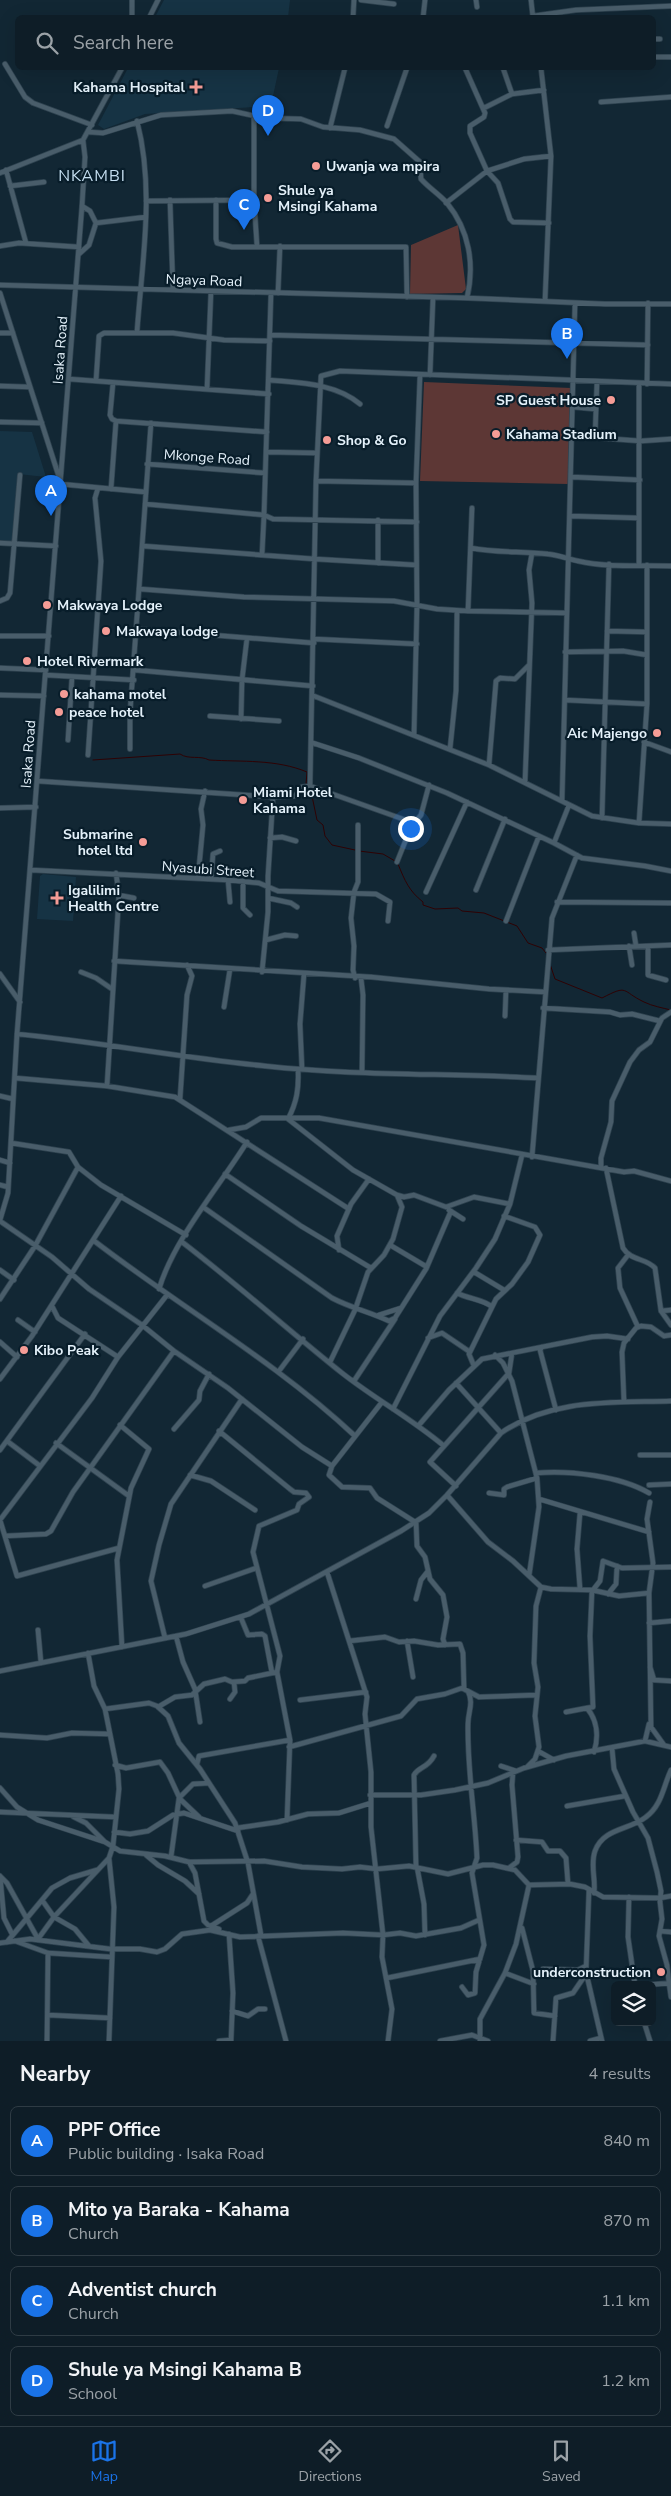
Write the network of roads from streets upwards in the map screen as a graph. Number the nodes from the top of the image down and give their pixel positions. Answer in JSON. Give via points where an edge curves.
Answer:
{"nodes":[{"id":1,"x":132,"y":0,"type":"edge"},
{"id":2,"x":158,"y":0,"type":"edge"},
{"id":3,"x":354,"y":0,"type":"edge"},
{"id":4,"x":361,"y":0,"type":"edge"},
{"id":5,"x":425,"y":0,"type":"edge"},
{"id":6,"x":476,"y":0,"type":"edge"},
{"id":7,"x":531,"y":0,"type":"edge"},
{"id":8,"x":631,"y":0,"type":"edge"},
{"id":9,"x":394,"y":4,"type":"dead end"},
{"id":10,"x":671,"y":6,"type":"edge"},
{"id":11,"x":477,"y":7,"type":"dead end"},
{"id":12,"x":632,"y":7,"type":"junction"},
{"id":13,"x":132,"y":15,"type":"edge"},
{"id":14,"x":150,"y":15,"type":"edge"},
{"id":15,"x":353,"y":15,"type":"edge"},
{"id":16,"x":423,"y":15,"type":"edge"},
{"id":17,"x":533,"y":15,"type":"edge"},
{"id":18,"x":545,"y":15,"type":"edge"},
{"id":19,"x":656,"y":39,"type":"edge"},
{"id":20,"x":660,"y":39,"type":"dead end"},
{"id":21,"x":671,"y":56,"type":"edge"},
{"id":22,"x":656,"y":57,"type":"edge"},
{"id":23,"x":4,"y":64,"type":"dead end"},
{"id":24,"x":121,"y":70,"type":"edge"},
{"id":25,"x":344,"y":70,"type":"edge"},
{"id":26,"x":406,"y":70,"type":"edge"},
{"id":27,"x":467,"y":70,"type":"edge"},
{"id":28,"x":504,"y":70,"type":"edge"},
{"id":29,"x":541,"y":70,"type":"edge"},
{"id":30,"x":544,"y":90,"type":"junction"},
{"id":31,"x":512,"y":94,"type":"junction"},
{"id":32,"x":671,"y":97,"type":"edge"},
{"id":33,"x":600,"y":102,"type":"dead end"},
{"id":34,"x":484,"y":108,"type":"junction"},
{"id":35,"x":254,"y":116,"type":"junction"},
{"id":36,"x":137,"y":121,"type":"junction"},
{"id":37,"x":92,"y":125,"type":"junction"},
{"id":38,"x":386,"y":126,"type":"dead end"},
{"id":39,"x":330,"y":128,"type":"junction"},
{"id":40,"x":89,"y":132,"type":"junction"},
{"id":41,"x":83,"y":140,"type":"junction"},
{"id":42,"x":551,"y":156,"type":"junction"},
{"id":43,"x":2,"y":171,"type":"edge"},
{"id":44,"x":487,"y":171,"type":"junction"},
{"id":45,"x":44,"y":182,"type":"dead end"},
{"id":46,"x":10,"y":186,"type":"junction"},
{"id":47,"x":170,"y":200,"type":"junction"},
{"id":48,"x":216,"y":200,"type":"junction"},
{"id":49,"x":254,"y":200,"type":"junction"},
{"id":50,"x":146,"y":201,"type":"junction"},
{"id":51,"x":446,"y":203,"type":"junction"},
{"id":52,"x":82,"y":206,"type":"junction"},
{"id":53,"x":146,"y":217,"type":"junction"},
{"id":54,"x":549,"y":223,"type":"junction"},
{"id":55,"x":96,"y":224,"type":"junction"},
{"id":56,"x":26,"y":243,"type":"junction"},
{"id":57,"x":0,"y":246,"type":"edge"},
{"id":58,"x":257,"y":246,"type":"junction"},
{"id":59,"x":280,"y":246,"type":"junction"},
{"id":60,"x":79,"y":247,"type":"junction"},
{"id":61,"x":78,"y":254,"type":"junction"},
{"id":62,"x":0,"y":285,"type":"edge"},
{"id":63,"x":76,"y":288,"type":"junction"},
{"id":64,"x":141,"y":289,"type":"junction"},
{"id":65,"x":173,"y":290,"type":"junction"},
{"id":66,"x":211,"y":291,"type":"junction"},
{"id":67,"x":0,"y":293,"type":"edge"},
{"id":68,"x":271,"y":293,"type":"junction"},
{"id":69,"x":278,"y":293,"type":"junction"},
{"id":70,"x":407,"y":297,"type":"junction"},
{"id":71,"x":433,"y":298,"type":"junction"},
{"id":72,"x":468,"y":298,"type":"junction"},
{"id":73,"x":545,"y":301,"type":"junction"},
{"id":74,"x":574,"y":303,"type":"junction"},
{"id":75,"x":648,"y":303,"type":"junction"},
{"id":76,"x":671,"y":304,"type":"edge"},
{"id":77,"x":137,"y":332,"type":"junction"},
{"id":78,"x":0,"y":333,"type":"edge"},
{"id":79,"x":13,"y":333,"type":"junction"},
{"id":80,"x":270,"y":335,"type":"junction"},
{"id":81,"x":209,"y":337,"type":"junction"},
{"id":82,"x":431,"y":338,"type":"junction"},
{"id":83,"x":270,"y":341,"type":"junction"},
{"id":84,"x":574,"y":343,"type":"junction"},
{"id":85,"x":648,"y":345,"type":"junction"},
{"id":86,"x":420,"y":375,"type":"junction"},
{"id":87,"x":430,"y":375,"type":"junction"},
{"id":88,"x":69,"y":379,"type":"junction"},
{"id":89,"x":269,"y":380,"type":"junction"},
{"id":90,"x":574,"y":380,"type":"junction"},
{"id":91,"x":96,"y":381,"type":"junction"},
{"id":92,"x":597,"y":382,"type":"junction"},
{"id":93,"x":113,"y":383,"type":"junction"},
{"id":94,"x":640,"y":384,"type":"junction"},
{"id":95,"x":647,"y":384,"type":"junction"},
{"id":96,"x":671,"y":384,"type":"edge"},
{"id":97,"x":321,"y":385,"type":"junction"},
{"id":98,"x":0,"y":386,"type":"edge"},
{"id":99,"x":30,"y":387,"type":"junction"},
{"id":100,"x":207,"y":388,"type":"junction"},
{"id":101,"x":269,"y":394,"type":"junction"},
{"id":102,"x":360,"y":404,"type":"dead end"},
{"id":103,"x":573,"y":407,"type":"junction"},
{"id":104,"x":595,"y":409,"type":"junction"},
{"id":105,"x":116,"y":421,"type":"junction"},
{"id":106,"x":0,"y":422,"type":"edge"},
{"id":107,"x":42,"y":423,"type":"junction"},
{"id":108,"x":151,"y":423,"type":"junction"},
{"id":109,"x":267,"y":432,"type":"junction"},
{"id":110,"x":572,"y":436,"type":"junction"},
{"id":111,"x":595,"y":438,"type":"junction"},
{"id":112,"x":671,"y":439,"type":"edge"},
{"id":113,"x":641,"y":441,"type":"junction"},
{"id":114,"x":266,"y":452,"type":"junction"},
{"id":115,"x":317,"y":453,"type":"junction"},
{"id":116,"x":147,"y":464,"type":"junction"},
{"id":117,"x":265,"y":473,"type":"junction"},
{"id":118,"x":20,"y":474,"type":"dead end"},
{"id":119,"x":572,"y":477,"type":"junction"},
{"id":120,"x":640,"y":480,"type":"junction"},
{"id":121,"x":316,"y":481,"type":"junction"},
{"id":122,"x":60,"y":482,"type":"junction"},
{"id":123,"x":416,"y":483,"type":"junction"},
{"id":124,"x":98,"y":488,"type":"junction"},
{"id":125,"x":111,"y":489,"type":"junction"},
{"id":126,"x":145,"y":492,"type":"junction"},
{"id":127,"x":145,"y":504,"type":"junction"},
{"id":128,"x":472,"y":508,"type":"dead end"},
{"id":129,"x":264,"y":515,"type":"junction"},
{"id":130,"x":570,"y":516,"type":"junction"},
{"id":131,"x":639,"y":518,"type":"junction"},
{"id":132,"x":315,"y":520,"type":"junction"},
{"id":133,"x":378,"y":520,"type":"junction"},
{"id":134,"x":418,"y":522,"type":"junction"},
{"id":135,"x":0,"y":543,"type":"edge"},
{"id":136,"x":15,"y":544,"type":"junction"},
{"id":137,"x":56,"y":546,"type":"junction"},
{"id":138,"x":143,"y":546,"type":"junction"},
{"id":139,"x":471,"y":548,"type":"junction"},
{"id":140,"x":532,"y":552,"type":"junction"},
{"id":141,"x":262,"y":555,"type":"junction"},
{"id":142,"x":569,"y":558,"type":"junction"},
{"id":143,"x":315,"y":559,"type":"junction"},
{"id":144,"x":378,"y":563,"type":"junction"},
{"id":145,"x":416,"y":564,"type":"junction"},
{"id":146,"x":609,"y":564,"type":"junction"},
{"id":147,"x":639,"y":565,"type":"junction"},
{"id":148,"x":648,"y":565,"type":"junction"},
{"id":149,"x":671,"y":566,"type":"edge"},
{"id":150,"x":140,"y":590,"type":"junction"},
{"id":151,"x":314,"y":600,"type":"junction"},
{"id":152,"x":0,"y":601,"type":"edge"},
{"id":153,"x":417,"y":605,"type":"junction"},
{"id":154,"x":457,"y":611,"type":"junction"},
{"id":155,"x":468,"y":611,"type":"junction"},
{"id":156,"x":567,"y":613,"type":"junction"},
{"id":157,"x":531,"y":614,"type":"junction"},
{"id":158,"x":137,"y":629,"type":"junction"},
{"id":159,"x":606,"y":631,"type":"junction"},
{"id":160,"x":647,"y":632,"type":"junction"},
{"id":161,"x":0,"y":636,"type":"edge"},
{"id":162,"x":49,"y":636,"type":"junction"},
{"id":163,"x":247,"y":638,"type":"junction"},
{"id":164,"x":314,"y":641,"type":"junction"},
{"id":165,"x":417,"y":644,"type":"junction"},
{"id":166,"x":565,"y":652,"type":"junction"},
{"id":167,"x":606,"y":652,"type":"junction"},
{"id":168,"x":647,"y":655,"type":"junction"},
{"id":169,"x":529,"y":665,"type":"junction"},
{"id":170,"x":0,"y":668,"type":"edge"},
{"id":171,"x":135,"y":670,"type":"junction"},
{"id":172,"x":46,"y":673,"type":"junction"},
{"id":173,"x":72,"y":677,"type":"junction"},
{"id":174,"x":93,"y":678,"type":"junction"},
{"id":175,"x":134,"y":680,"type":"junction"},
{"id":176,"x":242,"y":680,"type":"junction"},
{"id":177,"x":313,"y":686,"type":"junction"},
{"id":178,"x":0,"y":695,"type":"edge"},
{"id":179,"x":44,"y":696,"type":"junction"},
{"id":180,"x":314,"y":696,"type":"junction"},
{"id":181,"x":565,"y":700,"type":"junction"},
{"id":182,"x":606,"y":701,"type":"junction"},
{"id":183,"x":647,"y":704,"type":"junction"},
{"id":184,"x":210,"y":716,"type":"dead end"},
{"id":185,"x":241,"y":718,"type":"junction"},
{"id":186,"x":279,"y":721,"type":"dead end"},
{"id":187,"x":414,"y":734,"type":"junction"},
{"id":188,"x":68,"y":740,"type":"dead end"},
{"id":189,"x":644,"y":742,"type":"junction"},
{"id":190,"x":313,"y":743,"type":"junction"},
{"id":191,"x":130,"y":749,"type":"dead end"},
{"id":192,"x":450,"y":749,"type":"junction"},
{"id":193,"x":671,"y":752,"type":"edge"},
{"id":194,"x":88,"y":755,"type":"dead end"},
{"id":195,"x":489,"y":765,"type":"junction"},
{"id":196,"x":37,"y":781,"type":"junction"},
{"id":197,"x":524,"y":782,"type":"junction"},
{"id":198,"x":429,"y":785,"type":"junction"},
{"id":199,"x":310,"y":786,"type":"junction"},
{"id":200,"x":205,"y":791,"type":"junction"},
{"id":201,"x":273,"y":797,"type":"junction"},
{"id":202,"x":562,"y":800,"type":"junction"},
{"id":203,"x":467,"y":802,"type":"junction"},
{"id":204,"x":570,"y":805,"type":"junction"},
{"id":205,"x":36,"y":807,"type":"junction"},
{"id":206,"x":0,"y":808,"type":"edge"},
{"id":207,"x":602,"y":818,"type":"junction"},
{"id":208,"x":505,"y":820,"type":"junction"},
{"id":209,"x":639,"y":822,"type":"junction"},
{"id":210,"x":414,"y":823,"type":"junction"},
{"id":211,"x":671,"y":824,"type":"edge"},
{"id":212,"x":358,"y":825,"type":"dead end"},
{"id":213,"x":540,"y":836,"type":"junction"},
{"id":214,"x":270,"y":838,"type":"junction"},
{"id":215,"x":296,"y":841,"type":"dead end"},
{"id":216,"x":554,"y":842,"type":"junction"},
{"id":217,"x":220,"y":851,"type":"dead end"},
{"id":218,"x":577,"y":856,"type":"junction"},
{"id":219,"x":397,"y":862,"type":"dead end"},
{"id":220,"x":31,"y":870,"type":"junction"},
{"id":221,"x":671,"y":871,"type":"edge"},
{"id":222,"x":116,"y":873,"type":"junction"},
{"id":223,"x":198,"y":878,"type":"junction"},
{"id":224,"x":211,"y":879,"type":"junction"},
{"id":225,"x":228,"y":880,"type":"junction"},
{"id":226,"x":243,"y":881,"type":"junction"},
{"id":227,"x":268,"y":887,"type":"junction"},
{"id":228,"x":476,"y":890,"type":"dead end"},
{"id":229,"x":354,"y":892,"type":"junction"},
{"id":230,"x":426,"y":892,"type":"dead end"},
{"id":231,"x":118,"y":895,"type":"junction"},
{"id":232,"x":134,"y":898,"type":"dead end"},
{"id":233,"x":268,"y":898,"type":"junction"},
{"id":234,"x":230,"y":902,"type":"dead end"},
{"id":235,"x":557,"y":902,"type":"junction"},
{"id":236,"x":671,"y":903,"type":"edge"},
{"id":237,"x":297,"y":908,"type":"dead end"},
{"id":238,"x":250,"y":915,"type":"dead end"},
{"id":239,"x":388,"y":921,"type":"dead end"},
{"id":240,"x":506,"y":921,"type":"dead end"},
{"id":241,"x":634,"y":933,"type":"dead end"},
{"id":242,"x":296,"y":936,"type":"dead end"},
{"id":243,"x":266,"y":940,"type":"junction"},
{"id":244,"x":671,"y":945,"type":"edge"},
{"id":245,"x":629,"y":946,"type":"junction"},
{"id":246,"x":636,"y":946,"type":"junction"},
{"id":247,"x":648,"y":946,"type":"junction"},
{"id":248,"x":548,"y":950,"type":"junction"},
{"id":249,"x":114,"y":961,"type":"junction"},
{"id":250,"x":187,"y":965,"type":"junction"},
{"id":251,"x":632,"y":965,"type":"dead end"},
{"id":252,"x":230,"y":969,"type":"junction"},
{"id":253,"x":81,"y":972,"type":"dead end"},
{"id":254,"x":262,"y":972,"type":"junction"},
{"id":255,"x":0,"y":974,"type":"edge"},
{"id":256,"x":304,"y":974,"type":"junction"},
{"id":257,"x":358,"y":978,"type":"junction"},
{"id":258,"x":666,"y":980,"type":"dead end"},
{"id":259,"x":112,"y":989,"type":"junction"},
{"id":260,"x":506,"y":990,"type":"junction"},
{"id":261,"x":544,"y":992,"type":"junction"},
{"id":262,"x":20,"y":1002,"type":"junction"},
{"id":263,"x":224,"y":1007,"type":"dead end"},
{"id":264,"x":543,"y":1008,"type":"junction"},
{"id":265,"x":671,"y":1012,"type":"edge"},
{"id":266,"x":505,"y":1016,"type":"dead end"},
{"id":267,"x":660,"y":1021,"type":"junction"},
{"id":268,"x":17,"y":1034,"type":"junction"},
{"id":269,"x":109,"y":1044,"type":"junction"},
{"id":270,"x":183,"y":1054,"type":"junction"},
{"id":271,"x":300,"y":1069,"type":"junction"},
{"id":272,"x":362,"y":1072,"type":"junction"},
{"id":273,"x":15,"y":1078,"type":"junction"},
{"id":274,"x":538,"y":1078,"type":"junction"},
{"id":275,"x":107,"y":1086,"type":"junction"},
{"id":276,"x":0,"y":1096,"type":"edge"},
{"id":277,"x":13,"y":1099,"type":"junction"},
{"id":278,"x":180,"y":1099,"type":"junction"},
{"id":279,"x":288,"y":1119,"type":"junction"},
{"id":280,"x":229,"y":1130,"type":"junction"},
{"id":281,"x":247,"y":1142,"type":"junction"},
{"id":282,"x":11,"y":1143,"type":"junction"},
{"id":283,"x":522,"y":1155,"type":"junction"},
{"id":284,"x":532,"y":1157,"type":"junction"},
{"id":285,"x":0,"y":1160,"type":"edge"},
{"id":286,"x":10,"y":1163,"type":"junction"},
{"id":287,"x":78,"y":1167,"type":"junction"},
{"id":288,"x":604,"y":1168,"type":"junction"},
{"id":289,"x":224,"y":1174,"type":"junction"},
{"id":290,"x":369,"y":1179,"type":"junction"},
{"id":291,"x":671,"y":1181,"type":"edge"},
{"id":292,"x":0,"y":1185,"type":"edge"},
{"id":293,"x":8,"y":1187,"type":"junction"},
{"id":294,"x":397,"y":1195,"type":"junction"},
{"id":295,"x":121,"y":1196,"type":"junction"},
{"id":296,"x":510,"y":1204,"type":"junction"},
{"id":297,"x":444,"y":1206,"type":"junction"},
{"id":298,"x":203,"y":1207,"type":"junction"},
{"id":299,"x":349,"y":1209,"type":"junction"},
{"id":300,"x":451,"y":1211,"type":"junction"},
{"id":301,"x":504,"y":1216,"type":"junction"},
{"id":302,"x":462,"y":1219,"type":"dead end"},
{"id":303,"x":0,"y":1221,"type":"edge"},
{"id":304,"x":186,"y":1235,"type":"junction"},
{"id":305,"x":93,"y":1240,"type":"junction"},
{"id":306,"x":182,"y":1242,"type":"junction"},
{"id":307,"x":390,"y":1245,"type":"junction"},
{"id":308,"x":35,"y":1246,"type":"junction"},
{"id":309,"x":339,"y":1250,"type":"junction"},
{"id":310,"x":628,"y":1255,"type":"junction"},
{"id":311,"x":427,"y":1267,"type":"junction"},
{"id":312,"x":371,"y":1268,"type":"junction"},
{"id":313,"x":0,"y":1270,"type":"edge"},
{"id":314,"x":72,"y":1272,"type":"junction"},
{"id":315,"x":474,"y":1272,"type":"junction"},
{"id":316,"x":14,"y":1280,"type":"junction"},
{"id":317,"x":159,"y":1289,"type":"junction"},
{"id":318,"x":504,"y":1290,"type":"junction"},
{"id":319,"x":457,"y":1293,"type":"junction"},
{"id":320,"x":167,"y":1295,"type":"junction"},
{"id":321,"x":0,"y":1299,"type":"edge"},
{"id":322,"x":52,"y":1306,"type":"junction"},
{"id":323,"x":492,"y":1307,"type":"junction"},
{"id":324,"x":402,"y":1308,"type":"junction"},
{"id":325,"x":355,"y":1310,"type":"junction"},
{"id":326,"x":671,"y":1310,"type":"edge"},
{"id":327,"x":662,"y":1311,"type":"junction"},
{"id":328,"x":379,"y":1315,"type":"junction"},
{"id":329,"x":395,"y":1318,"type":"junction"},
{"id":330,"x":18,"y":1320,"type":"dead end"},
{"id":331,"x":142,"y":1325,"type":"junction"},
{"id":332,"x":671,"y":1325,"type":"edge"},
{"id":333,"x":638,"y":1327,"type":"junction"},
{"id":334,"x":35,"y":1332,"type":"junction"},
{"id":335,"x":86,"y":1334,"type":"junction"},
{"id":336,"x":671,"y":1336,"type":"edge"},
{"id":337,"x":428,"y":1338,"type":"junction"},
{"id":338,"x":303,"y":1339,"type":"junction"},
{"id":339,"x":628,"y":1339,"type":"junction"},
{"id":340,"x":0,"y":1342,"type":"edge"},
{"id":341,"x":543,"y":1346,"type":"junction"},
{"id":342,"x":174,"y":1351,"type":"junction"},
{"id":343,"x":470,"y":1352,"type":"junction"},
{"id":344,"x":512,"y":1353,"type":"junction"},
{"id":345,"x":495,"y":1355,"type":"junction"},
{"id":346,"x":17,"y":1357,"type":"junction"},
{"id":347,"x":118,"y":1357,"type":"junction"},
{"id":348,"x":330,"y":1362,"type":"junction"},
{"id":349,"x":474,"y":1366,"type":"junction"},
{"id":350,"x":278,"y":1371,"type":"junction"},
{"id":351,"x":509,"y":1373,"type":"junction"},
{"id":352,"x":209,"y":1374,"type":"junction"},
{"id":353,"x":0,"y":1379,"type":"edge"},
{"id":354,"x":354,"y":1381,"type":"junction"},
{"id":355,"x":456,"y":1383,"type":"junction"},
{"id":356,"x":242,"y":1399,"type":"junction"},
{"id":357,"x":671,"y":1401,"type":"edge"},
{"id":358,"x":382,"y":1402,"type":"junction"},
{"id":359,"x":624,"y":1402,"type":"junction"},
{"id":360,"x":478,"y":1408,"type":"junction"},
{"id":361,"x":393,"y":1409,"type":"junction"},
{"id":362,"x":556,"y":1410,"type":"junction"},
{"id":363,"x":524,"y":1420,"type":"junction"},
{"id":364,"x":420,"y":1425,"type":"junction"},
{"id":365,"x":120,"y":1426,"type":"junction"},
{"id":366,"x":174,"y":1430,"type":"dead end"},
{"id":367,"x":219,"y":1431,"type":"junction"},
{"id":368,"x":501,"y":1433,"type":"junction"},
{"id":369,"x":355,"y":1436,"type":"junction"},
{"id":370,"x":7,"y":1441,"type":"junction"},
{"id":371,"x":56,"y":1443,"type":"junction"},
{"id":372,"x":444,"y":1446,"type":"junction"},
{"id":373,"x":0,"y":1450,"type":"edge"},
{"id":374,"x":640,"y":1455,"type":"dead end"},
{"id":375,"x":671,"y":1455,"type":"edge"},
{"id":376,"x":40,"y":1466,"type":"junction"},
{"id":377,"x":332,"y":1466,"type":"junction"},
{"id":378,"x":90,"y":1468,"type":"junction"},
{"id":379,"x":190,"y":1475,"type":"junction"},
{"id":380,"x":537,"y":1476,"type":"junction"},
{"id":381,"x":671,"y":1484,"type":"edge"},
{"id":382,"x":649,"y":1485,"type":"dead end"},
{"id":383,"x":456,"y":1486,"type":"junction"},
{"id":384,"x":488,"y":1493,"type":"dead end"},
{"id":385,"x":649,"y":1493,"type":"dead end"},
{"id":386,"x":448,"y":1495,"type":"junction"},
{"id":387,"x":129,"y":1496,"type":"junction"},
{"id":388,"x":539,"y":1499,"type":"junction"},
{"id":389,"x":650,"y":1502,"type":"dead end"},
{"id":390,"x":255,"y":1510,"type":"dead end"},
{"id":391,"x":580,"y":1513,"type":"junction"},
{"id":392,"x":0,"y":1520,"type":"edge"},
{"id":393,"x":415,"y":1521,"type":"junction"},
{"id":394,"x":649,"y":1532,"type":"junction"},
{"id":395,"x":5,"y":1536,"type":"junction"},
{"id":396,"x":120,"y":1548,"type":"junction"},
{"id":397,"x":617,"y":1566,"type":"junction"},
{"id":398,"x":671,"y":1567,"type":"edge"},
{"id":399,"x":256,"y":1568,"type":"junction"},
{"id":400,"x":653,"y":1568,"type":"junction"},
{"id":401,"x":428,"y":1571,"type":"junction"},
{"id":402,"x":327,"y":1572,"type":"junction"},
{"id":403,"x":529,"y":1576,"type":"junction"},
{"id":404,"x":205,"y":1586,"type":"dead end"},
{"id":405,"x":541,"y":1587,"type":"junction"},
{"id":406,"x":580,"y":1589,"type":"junction"},
{"id":407,"x":593,"y":1590,"type":"junction"},
{"id":408,"x":649,"y":1593,"type":"junction"},
{"id":409,"x":608,"y":1594,"type":"junction"},
{"id":410,"x":416,"y":1600,"type":"dead end"},
{"id":411,"x":267,"y":1605,"type":"junction"},
{"id":412,"x":241,"y":1618,"type":"junction"},
{"id":413,"x":671,"y":1621,"type":"edge"},
{"id":414,"x":649,"y":1623,"type":"junction"},
{"id":415,"x":38,"y":1630,"type":"dead end"},
{"id":416,"x":176,"y":1636,"type":"junction"},
{"id":417,"x":164,"y":1638,"type":"junction"},
{"id":418,"x":349,"y":1641,"type":"junction"},
{"id":419,"x":407,"y":1641,"type":"junction"},
{"id":420,"x":445,"y":1645,"type":"junction"},
{"id":421,"x":122,"y":1647,"type":"junction"},
{"id":422,"x":279,"y":1652,"type":"junction"},
{"id":423,"x":88,"y":1653,"type":"junction"},
{"id":424,"x":269,"y":1654,"type":"junction"},
{"id":425,"x":41,"y":1662,"type":"junction"},
{"id":426,"x":649,"y":1664,"type":"junction"},
{"id":427,"x":0,"y":1671,"type":"edge"},
{"id":428,"x":274,"y":1672,"type":"junction"},
{"id":429,"x":413,"y":1677,"type":"dead end"},
{"id":430,"x":671,"y":1681,"type":"edge"},
{"id":431,"x":234,"y":1682,"type":"junction"},
{"id":432,"x":466,"y":1690,"type":"junction"},
{"id":433,"x":195,"y":1692,"type":"junction"},
{"id":434,"x":366,"y":1692,"type":"junction"},
{"id":435,"x":536,"y":1695,"type":"junction"},
{"id":436,"x":230,"y":1698,"type":"dead end"},
{"id":437,"x":300,"y":1700,"type":"dead end"},
{"id":438,"x":650,"y":1700,"type":"junction"},
{"id":439,"x":158,"y":1707,"type":"junction"},
{"id":440,"x":587,"y":1708,"type":"junction"},
{"id":441,"x":105,"y":1709,"type":"junction"},
{"id":442,"x":566,"y":1712,"type":"dead end"},
{"id":443,"x":200,"y":1722,"type":"dead end"},
{"id":444,"x":366,"y":1726,"type":"junction"},
{"id":445,"x":109,"y":1734,"type":"junction"},
{"id":446,"x":0,"y":1735,"type":"edge"},
{"id":447,"x":290,"y":1740,"type":"junction"},
{"id":448,"x":645,"y":1741,"type":"junction"},
{"id":449,"x":665,"y":1746,"type":"junction"},
{"id":450,"x":289,"y":1747,"type":"junction"},
{"id":451,"x":671,"y":1747,"type":"edge"},
{"id":452,"x":612,"y":1748,"type":"junction"},
{"id":453,"x":538,"y":1751,"type":"junction"},
{"id":454,"x":594,"y":1752,"type":"junction"},
{"id":455,"x":434,"y":1756,"type":"dead end"},
{"id":456,"x":554,"y":1760,"type":"junction"},
{"id":457,"x":115,"y":1765,"type":"junction"},
{"id":458,"x":197,"y":1765,"type":"junction"},
{"id":459,"x":501,"y":1766,"type":"dead end"},
{"id":460,"x":525,"y":1768,"type":"junction"},
{"id":461,"x":671,"y":1770,"type":"edge"},
{"id":462,"x":515,"y":1772,"type":"junction"},
{"id":463,"x":209,"y":1783,"type":"junction"},
{"id":464,"x":471,"y":1786,"type":"junction"},
{"id":465,"x":0,"y":1788,"type":"edge"},
{"id":466,"x":414,"y":1794,"type":"junction"},
{"id":467,"x":370,"y":1795,"type":"junction"},
{"id":468,"x":625,"y":1796,"type":"junction"},
{"id":469,"x":179,"y":1798,"type":"junction"},
{"id":470,"x":371,"y":1804,"type":"junction"},
{"id":471,"x":568,"y":1806,"type":"dead end"},
{"id":472,"x":0,"y":1812,"type":"edge"},
{"id":473,"x":26,"y":1813,"type":"junction"},
{"id":474,"x":66,"y":1814,"type":"junction"},
{"id":475,"x":176,"y":1814,"type":"junction"},
{"id":476,"x":115,"y":1817,"type":"junction"},
{"id":477,"x":204,"y":1820,"type":"junction"},
{"id":478,"x":286,"y":1820,"type":"junction"},
{"id":479,"x":639,"y":1820,"type":"junction"},
{"id":480,"x":238,"y":1829,"type":"junction"},
{"id":481,"x":114,"y":1832,"type":"junction"},
{"id":482,"x":516,"y":1840,"type":"junction"},
{"id":483,"x":106,"y":1842,"type":"junction"},
{"id":484,"x":113,"y":1846,"type":"junction"},
{"id":485,"x":143,"y":1853,"type":"junction"},
{"id":486,"x":171,"y":1857,"type":"junction"},
{"id":487,"x":109,"y":1858,"type":"junction"},
{"id":488,"x":189,"y":1862,"type":"junction"},
{"id":489,"x":248,"y":1863,"type":"junction"},
{"id":490,"x":416,"y":1866,"type":"junction"},
{"id":491,"x":473,"y":1867,"type":"junction"},
{"id":492,"x":509,"y":1868,"type":"junction"},
{"id":493,"x":377,"y":1869,"type":"junction"},
{"id":494,"x":98,"y":1870,"type":"junction"},
{"id":495,"x":0,"y":1876,"type":"edge"},
{"id":496,"x":568,"y":1884,"type":"junction"},
{"id":497,"x":529,"y":1886,"type":"junction"},
{"id":498,"x":590,"y":1890,"type":"junction"},
{"id":499,"x":253,"y":1893,"type":"junction"},
{"id":500,"x":594,"y":1894,"type":"junction"},
{"id":501,"x":200,"y":1895,"type":"junction"},
{"id":502,"x":671,"y":1896,"type":"edge"},
{"id":503,"x":629,"y":1898,"type":"junction"},
{"id":504,"x":660,"y":1898,"type":"junction"},
{"id":505,"x":42,"y":1900,"type":"junction"},
{"id":506,"x":54,"y":1917,"type":"junction"},
{"id":507,"x":26,"y":1919,"type":"junction"},
{"id":508,"x":479,"y":1920,"type":"junction"},
{"id":509,"x":211,"y":1926,"type":"junction"},
{"id":510,"x":522,"y":1926,"type":"junction"},
{"id":511,"x":660,"y":1931,"type":"junction"},
{"id":512,"x":671,"y":1932,"type":"edge"},
{"id":513,"x":12,"y":1934,"type":"junction"},
{"id":514,"x":229,"y":1934,"type":"junction"},
{"id":515,"x":383,"y":1935,"type":"junction"},
{"id":516,"x":425,"y":1935,"type":"junction"},
{"id":517,"x":260,"y":1936,"type":"junction"},
{"id":518,"x":38,"y":1940,"type":"junction"},
{"id":519,"x":15,"y":1941,"type":"junction"},
{"id":520,"x":7,"y":1942,"type":"junction"},
{"id":521,"x":0,"y":1943,"type":"edge"},
{"id":522,"x":89,"y":1946,"type":"junction"},
{"id":523,"x":110,"y":1949,"type":"junction"},
{"id":524,"x":48,"y":1953,"type":"junction"},
{"id":525,"x":111,"y":1957,"type":"junction"},
{"id":526,"x":480,"y":1959,"type":"junction"},
{"id":527,"x":543,"y":1969,"type":"dead end"},
{"id":528,"x":586,"y":1969,"type":"junction"},
{"id":529,"x":505,"y":1973,"type":"junction"},
{"id":530,"x":387,"y":1978,"type":"junction"},
{"id":531,"x":634,"y":1981,"type":"edge"},
{"id":532,"x":670,"y":1983,"type":"edge"},
{"id":533,"x":534,"y":1984,"type":"junction"},
{"id":534,"x":656,"y":1984,"type":"edge"},
{"id":535,"x":462,"y":1987,"type":"dead end"},
{"id":536,"x":671,"y":1997,"type":"edge"},
{"id":537,"x":264,"y":2009,"type":"dead end"},
{"id":538,"x":232,"y":2010,"type":"junction"},
{"id":539,"x":48,"y":2015,"type":"junction"},
{"id":540,"x":555,"y":2016,"type":"junction"},
{"id":541,"x":110,"y":2018,"type":"junction"},
{"id":542,"x":645,"y":2026,"type":"edge"},
{"id":543,"x":231,"y":2040,"type":"edge"},
{"id":544,"x":480,"y":2040,"type":"edge"},
{"id":545,"x":601,"y":2040,"type":"edge"},
{"id":546,"x":47,"y":2041,"type":"edge"},
{"id":547,"x":108,"y":2041,"type":"edge"},
{"id":548,"x":220,"y":2041,"type":"edge"},
{"id":549,"x":286,"y":2041,"type":"edge"},
{"id":550,"x":388,"y":2041,"type":"edge"},
{"id":551,"x":440,"y":2041,"type":"edge"},
{"id":552,"x":488,"y":2041,"type":"edge"},
{"id":553,"x":553,"y":2041,"type":"edge"},
{"id":554,"x":590,"y":2041,"type":"edge"},
{"id":555,"x":650,"y":2041,"type":"edge"}],
"edges":[{"from":1,"to":13,"type":"street"},
{"from":2,"to":14,"type":"street"},
{"from":3,"to":15,"type":"street"},
{"from":4,"to":9,"type":"street"},
{"from":5,"to":16,"type":"street"},
{"from":6,"to":11,"type":"street"},
{"from":7,"to":17,"type":"street"},
{"from":8,"to":12,"type":"street"},
{"from":10,"to":12,"type":"street"},
{"from":12,"to":18,"type":"street"},
{"from":19,"to":20,"type":"street"},
{"from":21,"to":22,"type":"street"},
{"from":23,"to":37,"type":"street","via":[[33,103]]},
{"from":24,"to":37,"type":"street"},
{"from":25,"to":39,"type":"street"},
{"from":26,"to":38,"type":"street"},
{"from":27,"to":34,"type":"street"},
{"from":28,"to":31,"type":"street"},
{"from":29,"to":30,"type":"street"},
{"from":30,"to":31,"type":"street"},
{"from":30,"to":42,"type":"street"},
{"from":31,"to":34,"type":"street"},
{"from":32,"to":33,"type":"street"},
{"from":34,"to":44,"type":"street","via":[[484,117],[470,126],[470,133]]},
{"from":35,"to":36,"type":"street","via":[[220,111],[162,115]]},
{"from":35,"to":39,"type":"street","via":[[300,119]]},
{"from":35,"to":49,"type":"street"},
{"from":36,"to":40,"type":"street","via":[[103,133]]},
{"from":36,"to":50,"type":"street","via":[[145,159]]},
{"from":37,"to":40,"type":"street"},
{"from":39,"to":51,"type":"street","via":[[360,130],[394,138],[420,162],[422,181]]},
{"from":40,"to":41,"type":"street"},
{"from":41,"to":43,"type":"street"},
{"from":41,"to":52,"type":"street","name":"Isaka Road"},
{"from":42,"to":44,"type":"street","via":[[524,159]]},
{"from":42,"to":54,"type":"street"},
{"from":43,"to":46,"type":"street"},
{"from":44,"to":51,"type":"street"},
{"from":44,"to":54,"type":"street","via":[[498,183],[513,222]]},
{"from":45,"to":46,"type":"street"},
{"from":46,"to":56,"type":"street"},
{"from":47,"to":48,"type":"street"},
{"from":47,"to":50,"type":"street"},
{"from":47,"to":65,"type":"street"},
{"from":48,"to":49,"type":"street"},
{"from":48,"to":58,"type":"street","via":[[218,243],[232,247]]},
{"from":49,"to":58,"type":"street"},
{"from":50,"to":53,"type":"street"},
{"from":51,"to":72,"type":"street","via":[[464,228],[471,266]]},
{"from":52,"to":55,"type":"street","via":[[90,211]]},
{"from":52,"to":60,"type":"street","name":"Isaka Road"},
{"from":53,"to":55,"type":"street"},
{"from":53,"to":64,"type":"street"},
{"from":54,"to":73,"type":"street"},
{"from":55,"to":61,"type":"street","via":[[89,245]]},
{"from":56,"to":57,"type":"street"},
{"from":56,"to":60,"type":"street"},
{"from":58,"to":59,"type":"street"},
{"from":59,"to":69,"type":"street"},
{"from":59,"to":70,"type":"street","via":[[406,247]]},
{"from":60,"to":61,"type":"street","name":"Isaka Road"},
{"from":61,"to":63,"type":"street","name":"Isaka Road"},
{"from":62,"to":63,"type":"street","name":"Ngaya Road"},
{"from":63,"to":64,"type":"street","name":"Ngaya Road"},
{"from":63,"to":88,"type":"street","name":"Isaka Road"},
{"from":64,"to":65,"type":"street","name":"Ngaya Road"},
{"from":64,"to":77,"type":"street"},
{"from":65,"to":66,"type":"street","name":"Ngaya Road"},
{"from":66,"to":68,"type":"street","name":"Ngaya Road"},
{"from":66,"to":81,"type":"street"},
{"from":67,"to":79,"type":"street"},
{"from":68,"to":69,"type":"street","name":"Ngaya Road"},
{"from":68,"to":80,"type":"street"},
{"from":69,"to":70,"type":"street","name":"Ngaya Road"},
{"from":70,"to":71,"type":"street","name":"Ngaya Road"},
{"from":71,"to":72,"type":"street","name":"Ngaya Road"},
{"from":71,"to":82,"type":"street"},
{"from":72,"to":73,"type":"street","name":"Ngaya Road"},
{"from":73,"to":74,"type":"street","name":"Ngaya Road"},
{"from":74,"to":75,"type":"street","name":"Ngaya Road"},
{"from":74,"to":84,"type":"street"},
{"from":75,"to":76,"type":"street","name":"Ngaya Road"},
{"from":75,"to":85,"type":"street"},
{"from":77,"to":81,"type":"street"},
{"from":77,"to":91,"type":"street","via":[[107,332],[99,336]]},
{"from":78,"to":79,"type":"street"},
{"from":79,"to":99,"type":"street"},
{"from":80,"to":82,"type":"street"},
{"from":80,"to":83,"type":"street"},
{"from":81,"to":83,"type":"street"},
{"from":81,"to":100,"type":"street"},
{"from":82,"to":84,"type":"street"},
{"from":82,"to":87,"type":"street"},
{"from":83,"to":89,"type":"street"},
{"from":84,"to":85,"type":"street"},
{"from":84,"to":90,"type":"street"},
{"from":85,"to":95,"type":"street"},
{"from":86,"to":87,"type":"street"},
{"from":86,"to":97,"type":"street","via":[[334,371],[321,376]]},
{"from":86,"to":123,"type":"street"},
{"from":87,"to":90,"type":"street"},
{"from":88,"to":91,"type":"street"},
{"from":88,"to":122,"type":"street","name":"Isaka Road"},
{"from":89,"to":97,"type":"street"},
{"from":89,"to":101,"type":"street"},
{"from":90,"to":92,"type":"street"},
{"from":90,"to":103,"type":"street"},
{"from":91,"to":93,"type":"street"},
{"from":92,"to":94,"type":"street"},
{"from":92,"to":104,"type":"street"},
{"from":93,"to":100,"type":"street"},
{"from":93,"to":105,"type":"street","via":[[110,415]]},
{"from":94,"to":95,"type":"street"},
{"from":94,"to":113,"type":"street","via":[[638,430]]},
{"from":95,"to":96,"type":"street"},
{"from":97,"to":102,"type":"street"},
{"from":97,"to":115,"type":"street"},
{"from":98,"to":99,"type":"street"},
{"from":99,"to":107,"type":"street"},
{"from":100,"to":101,"type":"street"},
{"from":101,"to":109,"type":"street"},
{"from":103,"to":104,"type":"street"},
{"from":103,"to":110,"type":"street"},
{"from":104,"to":111,"type":"street"},
{"from":105,"to":108,"type":"street"},
{"from":105,"to":125,"type":"street"},
{"from":106,"to":107,"type":"street"},
{"from":107,"to":122,"type":"street"},
{"from":108,"to":109,"type":"street"},
{"from":108,"to":116,"type":"street"},
{"from":109,"to":114,"type":"street"},
{"from":110,"to":111,"type":"street"},
{"from":110,"to":119,"type":"street"},
{"from":111,"to":113,"type":"street"},
{"from":112,"to":113,"type":"street"},
{"from":113,"to":120,"type":"street"},
{"from":114,"to":115,"type":"street"},
{"from":114,"to":117,"type":"street"},
{"from":115,"to":121,"type":"street"},
{"from":116,"to":117,"type":"street","name":"Mkonge Road"},
{"from":116,"to":126,"type":"street"},
{"from":117,"to":129,"type":"street"},
{"from":118,"to":136,"type":"street"},
{"from":119,"to":120,"type":"street"},
{"from":119,"to":130,"type":"street"},
{"from":120,"to":131,"type":"street"},
{"from":121,"to":123,"type":"street"},
{"from":121,"to":132,"type":"street"},
{"from":122,"to":124,"type":"street"},
{"from":122,"to":137,"type":"street","name":"Isaka Road"},
{"from":123,"to":134,"type":"street"},
{"from":124,"to":125,"type":"street"},
{"from":124,"to":174,"type":"street","via":[[95,498],[101,561]]},
{"from":125,"to":126,"type":"street"},
{"from":126,"to":127,"type":"street"},
{"from":127,"to":129,"type":"street"},
{"from":127,"to":138,"type":"street"},
{"from":128,"to":139,"type":"street"},
{"from":129,"to":132,"type":"street","via":[[273,519]]},
{"from":129,"to":141,"type":"street"},
{"from":130,"to":131,"type":"street"},
{"from":130,"to":142,"type":"street"},
{"from":131,"to":147,"type":"street"},
{"from":132,"to":133,"type":"street"},
{"from":132,"to":143,"type":"street"},
{"from":133,"to":134,"type":"street"},
{"from":133,"to":144,"type":"street"},
{"from":134,"to":145,"type":"street"},
{"from":135,"to":136,"type":"street"},
{"from":136,"to":137,"type":"street"},
{"from":136,"to":152,"type":"street","via":[[10,593]]},
{"from":137,"to":162,"type":"street","name":"Isaka Road"},
{"from":138,"to":141,"type":"street"},
{"from":138,"to":150,"type":"street"},
{"from":139,"to":140,"type":"street","via":[[505,553]]},
{"from":139,"to":155,"type":"street"},
{"from":140,"to":142,"type":"street"},
{"from":140,"to":157,"type":"street","via":[[529,570]]},
{"from":141,"to":143,"type":"street"},
{"from":142,"to":146,"type":"street"},
{"from":142,"to":156,"type":"street"},
{"from":143,"to":144,"type":"street"},
{"from":143,"to":151,"type":"street"},
{"from":144,"to":145,"type":"street"},
{"from":145,"to":153,"type":"street"},
{"from":146,"to":147,"type":"street"},
{"from":146,"to":159,"type":"street"},
{"from":147,"to":148,"type":"street"},
{"from":148,"to":149,"type":"street"},
{"from":148,"to":160,"type":"street"},
{"from":150,"to":151,"type":"street"},
{"from":150,"to":158,"type":"street"},
{"from":151,"to":153,"type":"street","via":[[394,601]]},
{"from":151,"to":164,"type":"street"},
{"from":153,"to":154,"type":"street"},
{"from":153,"to":165,"type":"street"},
{"from":154,"to":155,"type":"street"},
{"from":154,"to":192,"type":"street","via":[[456,691]]},
{"from":155,"to":157,"type":"street"},
{"from":156,"to":157,"type":"street"},
{"from":156,"to":166,"type":"street"},
{"from":157,"to":169,"type":"street"},
{"from":158,"to":163,"type":"street"},
{"from":158,"to":171,"type":"street"},
{"from":159,"to":160,"type":"street"},
{"from":159,"to":167,"type":"street"},
{"from":160,"to":168,"type":"street"},
{"from":161,"to":162,"type":"street"},
{"from":162,"to":172,"type":"street","name":"Isaka Road"},
{"from":163,"to":164,"type":"street"},
{"from":163,"to":176,"type":"street"},
{"from":164,"to":165,"type":"street"},
{"from":164,"to":177,"type":"street"},
{"from":165,"to":187,"type":"street"},
{"from":166,"to":167,"type":"street"},
{"from":166,"to":181,"type":"street"},
{"from":167,"to":168,"type":"street"},
{"from":167,"to":182,"type":"street"},
{"from":168,"to":183,"type":"street"},
{"from":169,"to":195,"type":"street","via":[[515,679],[500,678],[496,681]]},
{"from":169,"to":197,"type":"street"},
{"from":170,"to":172,"type":"street"},
{"from":171,"to":175,"type":"street"},
{"from":171,"to":176,"type":"street"},
{"from":172,"to":173,"type":"street"},
{"from":172,"to":179,"type":"street","name":"Isaka Road"},
{"from":173,"to":174,"type":"street"},
{"from":173,"to":188,"type":"street"},
{"from":174,"to":175,"type":"street"},
{"from":174,"to":194,"type":"street"},
{"from":175,"to":191,"type":"street"},
{"from":176,"to":177,"type":"street"},
{"from":176,"to":185,"type":"street"},
{"from":177,"to":180,"type":"street"},
{"from":178,"to":179,"type":"street"},
{"from":179,"to":196,"type":"street","name":"Isaka Road"},
{"from":180,"to":187,"type":"street"},
{"from":180,"to":190,"type":"street"},
{"from":181,"to":182,"type":"street"},
{"from":181,"to":202,"type":"street"},
{"from":182,"to":183,"type":"street"},
{"from":182,"to":207,"type":"street"},
{"from":183,"to":189,"type":"street"},
{"from":184,"to":185,"type":"street"},
{"from":185,"to":186,"type":"street"},
{"from":187,"to":192,"type":"street"},
{"from":189,"to":193,"type":"street"},
{"from":189,"to":209,"type":"street"},
{"from":190,"to":198,"type":"street"},
{"from":190,"to":199,"type":"street"},
{"from":192,"to":195,"type":"street"},
{"from":195,"to":197,"type":"street"},
{"from":196,"to":200,"type":"street"},
{"from":196,"to":205,"type":"street","name":"Isaka Road"},
{"from":197,"to":202,"type":"street"},
{"from":198,"to":203,"type":"street"},
{"from":198,"to":210,"type":"street","via":[[421,815]]},
{"from":199,"to":201,"type":"street","via":[[302,787],[295,796]]},
{"from":199,"to":210,"type":"street"},
{"from":200,"to":201,"type":"street"},
{"from":200,"to":223,"type":"street","via":[[201,809],[203,825]]},
{"from":201,"to":214,"type":"street"},
{"from":202,"to":204,"type":"street"},
{"from":203,"to":208,"type":"street"},
{"from":203,"to":230,"type":"street"},
{"from":204,"to":207,"type":"street"},
{"from":204,"to":216,"type":"street"},
{"from":205,"to":206,"type":"street"},
{"from":205,"to":220,"type":"street","name":"Isaka Road"},
{"from":207,"to":209,"type":"street"},
{"from":208,"to":213,"type":"street"},
{"from":208,"to":228,"type":"street"},
{"from":209,"to":211,"type":"street"},
{"from":210,"to":219,"type":"street"},
{"from":212,"to":229,"type":"street","via":[[358,882]]},
{"from":213,"to":216,"type":"street"},
{"from":213,"to":240,"type":"street"},
{"from":214,"to":215,"type":"street"},
{"from":214,"to":227,"type":"street"},
{"from":216,"to":218,"type":"street"},
{"from":217,"to":224,"type":"street","via":[[213,854]]},
{"from":218,"to":221,"type":"street"},
{"from":218,"to":235,"type":"street"},
{"from":220,"to":222,"type":"street","name":"Nyasubi Street"},
{"from":220,"to":262,"type":"street","name":"Isaka Road"},
{"from":222,"to":223,"type":"street","name":"Nyasubi Street"},
{"from":222,"to":231,"type":"street"},
{"from":223,"to":224,"type":"street","name":"Nyasubi Street"},
{"from":224,"to":225,"type":"street","name":"Nyasubi Street"},
{"from":225,"to":226,"type":"street","name":"Nyasubi Street"},
{"from":225,"to":234,"type":"street"},
{"from":226,"to":227,"type":"street","name":"Nyasubi Street"},
{"from":226,"to":238,"type":"street","via":[[243,908]]},
{"from":227,"to":229,"type":"street","name":"Nyasubi Street","via":[[278,891]]},
{"from":227,"to":233,"type":"street"},
{"from":229,"to":239,"type":"street","name":"Nyasubi Street","via":[[388,899]]},
{"from":229,"to":257,"type":"street","via":[[351,924],[353,970]]},
{"from":231,"to":232,"type":"street"},
{"from":231,"to":249,"type":"street"},
{"from":233,"to":237,"type":"street","via":[[291,903]]},
{"from":233,"to":243,"type":"street"},
{"from":235,"to":236,"type":"street"},
{"from":235,"to":248,"type":"street"},
{"from":241,"to":246,"type":"street"},
{"from":242,"to":243,"type":"street"},
{"from":243,"to":254,"type":"street"},
{"from":244,"to":247,"type":"street"},
{"from":245,"to":246,"type":"street"},
{"from":245,"to":248,"type":"street"},
{"from":245,"to":251,"type":"street"},
{"from":246,"to":247,"type":"street"},
{"from":247,"to":258,"type":"street","via":[[648,974]]},
{"from":248,"to":261,"type":"street"},
{"from":249,"to":250,"type":"street"},
{"from":249,"to":259,"type":"street"},
{"from":250,"to":252,"type":"street"},
{"from":250,"to":270,"type":"street","via":[[192,976]]},
{"from":252,"to":254,"type":"street"},
{"from":252,"to":263,"type":"street"},
{"from":253,"to":259,"type":"street"},
{"from":254,"to":256,"type":"street"},
{"from":255,"to":262,"type":"street"},
{"from":256,"to":257,"type":"street"},
{"from":256,"to":271,"type":"street"},
{"from":257,"to":260,"type":"street"},
{"from":257,"to":272,"type":"street","via":[[363,995]]},
{"from":259,"to":269,"type":"street"},
{"from":260,"to":261,"type":"street"},
{"from":260,"to":266,"type":"street"},
{"from":261,"to":264,"type":"street"},
{"from":262,"to":268,"type":"street","name":"Isaka Road"},
{"from":264,"to":267,"type":"street","via":[[632,1014]]},
{"from":264,"to":274,"type":"street"},
{"from":265,"to":267,"type":"street"},
{"from":267,"to":288,"type":"street","via":[[650,1042],[630,1062],[615,1093]]},
{"from":268,"to":269,"type":"street"},
{"from":268,"to":273,"type":"street","name":"Isaka Road"},
{"from":269,"to":270,"type":"street"},
{"from":269,"to":275,"type":"street"},
{"from":270,"to":271,"type":"street"},
{"from":270,"to":278,"type":"street"},
{"from":271,"to":272,"type":"street"},
{"from":271,"to":279,"type":"street","via":[[295,1106]]},
{"from":272,"to":274,"type":"street"},
{"from":273,"to":275,"type":"street"},
{"from":273,"to":277,"type":"street","name":"Isaka Road"},
{"from":274,"to":284,"type":"street"},
{"from":275,"to":278,"type":"street"},
{"from":276,"to":277,"type":"street"},
{"from":277,"to":282,"type":"street","name":"Isaka Road"},
{"from":278,"to":280,"type":"street"},
{"from":279,"to":280,"type":"street","via":[[261,1118],[246,1127]]},
{"from":279,"to":283,"type":"street","via":[[330,1120]]},
{"from":279,"to":290,"type":"street"},
{"from":280,"to":281,"type":"street"},
{"from":281,"to":289,"type":"street"},
{"from":281,"to":299,"type":"street"},
{"from":282,"to":286,"type":"street","name":"Isaka Road"},
{"from":282,"to":287,"type":"street","via":[[68,1152]]},
{"from":283,"to":284,"type":"street"},
{"from":283,"to":296,"type":"street"},
{"from":284,"to":288,"type":"street"},
{"from":285,"to":286,"type":"street"},
{"from":286,"to":293,"type":"street","name":"Isaka Road"},
{"from":287,"to":295,"type":"street"},
{"from":287,"to":308,"type":"street"},
{"from":288,"to":291,"type":"street","via":[[626,1173],[634,1171]]},
{"from":288,"to":310,"type":"street","via":[[622,1244]]},
{"from":289,"to":298,"type":"street"},
{"from":289,"to":309,"type":"street"},
{"from":290,"to":294,"type":"street"},
{"from":290,"to":299,"type":"street"},
{"from":292,"to":293,"type":"street"},
{"from":293,"to":303,"type":"street","name":"Isaka Road"},
{"from":294,"to":297,"type":"street","via":[[414,1195]]},
{"from":294,"to":307,"type":"street","via":[[402,1205]]},
{"from":295,"to":304,"type":"street"},
{"from":295,"to":305,"type":"street"},
{"from":296,"to":297,"type":"street","via":[[474,1197]]},
{"from":296,"to":301,"type":"street"},
{"from":297,"to":300,"type":"street"},
{"from":298,"to":304,"type":"street"},
{"from":298,"to":325,"type":"street","via":[[332,1298]]},
{"from":299,"to":309,"type":"street","via":[[336,1236]]},
{"from":300,"to":302,"type":"street"},
{"from":300,"to":311,"type":"street"},
{"from":301,"to":315,"type":"street","via":[[495,1239]]},
{"from":301,"to":318,"type":"street","via":[[535,1226],[540,1235],[532,1256]]},
{"from":303,"to":308,"type":"street"},
{"from":304,"to":306,"type":"street"},
{"from":305,"to":314,"type":"street"},
{"from":305,"to":317,"type":"street"},
{"from":306,"to":317,"type":"street"},
{"from":306,"to":338,"type":"street"},
{"from":307,"to":311,"type":"street"},
{"from":307,"to":312,"type":"street"},
{"from":308,"to":314,"type":"street"},
{"from":308,"to":316,"type":"street"},
{"from":309,"to":312,"type":"street"},
{"from":310,"to":327,"type":"street","via":[[655,1268]]},
{"from":310,"to":333,"type":"street","via":[[618,1268],[618,1279]]},
{"from":311,"to":324,"type":"street"},
{"from":312,"to":325,"type":"street"},
{"from":313,"to":316,"type":"street"},
{"from":314,"to":322,"type":"street"},
{"from":314,"to":331,"type":"street","via":[[89,1289]]},
{"from":315,"to":318,"type":"street"},
{"from":315,"to":319,"type":"street"},
{"from":316,"to":321,"type":"street"},
{"from":317,"to":320,"type":"street"},
{"from":318,"to":323,"type":"street"},
{"from":319,"to":323,"type":"street"},
{"from":319,"to":337,"type":"street"},
{"from":320,"to":331,"type":"street"},
{"from":320,"to":350,"type":"street"},
{"from":322,"to":334,"type":"street"},
{"from":322,"to":335,"type":"street","via":[[58,1318]]},
{"from":323,"to":343,"type":"street"},
{"from":324,"to":328,"type":"street"},
{"from":324,"to":329,"type":"street"},
{"from":325,"to":328,"type":"street"},
{"from":325,"to":348,"type":"street"},
{"from":326,"to":327,"type":"street"},
{"from":327,"to":332,"type":"street"},
{"from":328,"to":329,"type":"street","via":[[388,1320]]},
{"from":329,"to":354,"type":"street"},
{"from":330,"to":334,"type":"street"},
{"from":331,"to":342,"type":"street"},
{"from":331,"to":347,"type":"street"},
{"from":333,"to":336,"type":"street","via":[[649,1326],[664,1336]]},
{"from":333,"to":339,"type":"street"},
{"from":334,"to":346,"type":"street"},
{"from":335,"to":347,"type":"street"},
{"from":335,"to":370,"type":"street"},
{"from":337,"to":343,"type":"street","via":[[442,1333]]},
{"from":337,"to":361,"type":"street"},
{"from":338,"to":348,"type":"street"},
{"from":338,"to":350,"type":"street"},
{"from":339,"to":341,"type":"street","via":[[601,1336]]},
{"from":339,"to":359,"type":"street","via":[[622,1352]]},
{"from":340,"to":346,"type":"street"},
{"from":341,"to":344,"type":"street"},
{"from":341,"to":362,"type":"street","via":[[540,1350],[542,1364]]},
{"from":342,"to":352,"type":"street"},
{"from":342,"to":365,"type":"street"},
{"from":343,"to":349,"type":"street"},
{"from":344,"to":345,"type":"street"},
{"from":344,"to":351,"type":"street"},
{"from":345,"to":349,"type":"street"},
{"from":345,"to":351,"type":"street"},
{"from":346,"to":353,"type":"street"},
{"from":347,"to":371,"type":"street","via":[[92,1398]]},
{"from":348,"to":354,"type":"street"},
{"from":349,"to":355,"type":"street"},
{"from":350,"to":369,"type":"street"},
{"from":351,"to":360,"type":"street"},
{"from":351,"to":363,"type":"street"},
{"from":352,"to":356,"type":"street"},
{"from":352,"to":366,"type":"street","via":[[199,1400]]},
{"from":354,"to":358,"type":"street"},
{"from":355,"to":360,"type":"street"},
{"from":355,"to":364,"type":"street"},
{"from":356,"to":367,"type":"street"},
{"from":356,"to":377,"type":"street","via":[[302,1447]]},
{"from":357,"to":359,"type":"street"},
{"from":358,"to":361,"type":"street"},
{"from":358,"to":369,"type":"street"},
{"from":359,"to":362,"type":"street","via":[[587,1403]]},
{"from":360,"to":368,"type":"street"},
{"from":360,"to":372,"type":"street"},
{"from":361,"to":364,"type":"street"},
{"from":362,"to":363,"type":"street"},
{"from":363,"to":368,"type":"street"},
{"from":363,"to":380,"type":"street"},
{"from":364,"to":372,"type":"street"},
{"from":365,"to":378,"type":"street"},
{"from":365,"to":387,"type":"street","via":[[149,1449]]},
{"from":367,"to":379,"type":"street"},
{"from":367,"to":399,"type":"street","via":[[294,1492],[309,1497],[299,1504],[297,1510],[259,1527],[253,1550]]},
{"from":368,"to":383,"type":"street"},
{"from":369,"to":377,"type":"street"},
{"from":370,"to":373,"type":"street"},
{"from":370,"to":376,"type":"street"},
{"from":371,"to":376,"type":"street"},
{"from":371,"to":378,"type":"street"},
{"from":372,"to":383,"type":"street","via":[[430,1463]]},
{"from":374,"to":375,"type":"street"},
{"from":376,"to":392,"type":"street"},
{"from":377,"to":393,"type":"street","via":[[329,1475],[338,1485],[368,1487],[377,1498]]},
{"from":378,"to":387,"type":"street"},
{"from":378,"to":395,"type":"street","via":[[49,1533]]},
{"from":379,"to":390,"type":"street","via":[[211,1482]]},
{"from":379,"to":417,"type":"street","via":[[170,1504],[151,1582]]},
{"from":380,"to":384,"type":"street","via":[[507,1487],[502,1495]]},
{"from":380,"to":385,"type":"street","via":[[555,1471],[614,1480]]},
{"from":380,"to":388,"type":"street"},
{"from":381,"to":382,"type":"street"},
{"from":383,"to":386,"type":"street"},
{"from":386,"to":393,"type":"street"},
{"from":386,"to":403,"type":"street","via":[[488,1542]]},
{"from":387,"to":396,"type":"street"},
{"from":388,"to":391,"type":"street"},
{"from":388,"to":403,"type":"street"},
{"from":389,"to":394,"type":"street","via":[[647,1516]]},
{"from":391,"to":394,"type":"street"},
{"from":391,"to":406,"type":"street","via":[[577,1549]]},
{"from":392,"to":395,"type":"street"},
{"from":393,"to":401,"type":"street","via":[[418,1546]]},
{"from":393,"to":402,"type":"street"},
{"from":394,"to":400,"type":"street"},
{"from":395,"to":396,"type":"street","via":[[17,1576]]},
{"from":396,"to":421,"type":"street","via":[[117,1566]]},
{"from":397,"to":400,"type":"street"},
{"from":397,"to":407,"type":"street","via":[[601,1562],[601,1578]]},
{"from":397,"to":409,"type":"street","via":[[616,1584]]},
{"from":398,"to":400,"type":"street"},
{"from":399,"to":404,"type":"street"},
{"from":399,"to":411,"type":"street"},
{"from":400,"to":408,"type":"street"},
{"from":401,"to":410,"type":"street","via":[[420,1583]]},
{"from":401,"to":420,"type":"street","via":[[430,1579],[443,1595],[447,1617]]},
{"from":402,"to":411,"type":"street"},
{"from":402,"to":418,"type":"street"},
{"from":403,"to":405,"type":"street"},
{"from":405,"to":406,"type":"street"},
{"from":405,"to":435,"type":"street","via":[[535,1617]]},
{"from":406,"to":407,"type":"street"},
{"from":407,"to":409,"type":"street"},
{"from":407,"to":440,"type":"street","via":[[590,1636],[593,1707]]},
{"from":408,"to":409,"type":"street"},
{"from":408,"to":414,"type":"street"},
{"from":411,"to":412,"type":"street"},
{"from":411,"to":422,"type":"street"},
{"from":412,"to":416,"type":"street"},
{"from":412,"to":424,"type":"street","via":[[248,1635],[265,1635]]},
{"from":413,"to":414,"type":"street"},
{"from":414,"to":426,"type":"street"},
{"from":415,"to":425,"type":"street"},
{"from":416,"to":417,"type":"street"},
{"from":416,"to":433,"type":"street"},
{"from":417,"to":421,"type":"street"},
{"from":418,"to":419,"type":"street","via":[[380,1637]]},
{"from":418,"to":434,"type":"street"},
{"from":419,"to":420,"type":"street"},
{"from":419,"to":429,"type":"street"},
{"from":420,"to":432,"type":"street","via":[[462,1646]]},
{"from":421,"to":423,"type":"street"},
{"from":422,"to":424,"type":"street"},
{"from":422,"to":428,"type":"street"},
{"from":423,"to":425,"type":"street"},
{"from":423,"to":441,"type":"street","via":[[94,1686]]},
{"from":424,"to":428,"type":"street"},
{"from":425,"to":427,"type":"street"},
{"from":426,"to":430,"type":"street","via":[[654,1680]]},
{"from":426,"to":438,"type":"street"},
{"from":428,"to":431,"type":"street"},
{"from":428,"to":447,"type":"street"},
{"from":431,"to":433,"type":"street","via":[[223,1679],[204,1684]]},
{"from":431,"to":436,"type":"street","via":[[235,1692]]},
{"from":432,"to":435,"type":"street","via":[[476,1696],[493,1698]]},
{"from":432,"to":444,"type":"street","via":[[420,1697],[401,1716]]},
{"from":432,"to":464,"type":"street","via":[[472,1704],[468,1722]]},
{"from":433,"to":439,"type":"street","via":[[175,1697]]},
{"from":433,"to":443,"type":"street"},
{"from":434,"to":437,"type":"street"},
{"from":434,"to":444,"type":"street"},
{"from":435,"to":453,"type":"street"},
{"from":438,"to":448,"type":"street"},
{"from":438,"to":449,"type":"street","via":[[651,1727]]},
{"from":439,"to":441,"type":"street","via":[[149,1703]]},
{"from":439,"to":458,"type":"street","via":[[168,1716],[179,1743]]},
{"from":440,"to":442,"type":"street"},
{"from":440,"to":454,"type":"street","via":[[595,1717],[597,1741]]},
{"from":441,"to":445,"type":"street"},
{"from":444,"to":450,"type":"street"},
{"from":444,"to":467,"type":"street"},
{"from":445,"to":446,"type":"street","via":[[72,1733],[46,1738]]},
{"from":445,"to":457,"type":"street"},
{"from":447,"to":450,"type":"street"},
{"from":447,"to":458,"type":"street","via":[[199,1756]]},
{"from":448,"to":449,"type":"street"},
{"from":448,"to":452,"type":"street"},
{"from":449,"to":451,"type":"street"},
{"from":450,"to":478,"type":"street"},
{"from":452,"to":454,"type":"street"},
{"from":452,"to":468,"type":"street","via":[[614,1769]]},
{"from":453,"to":456,"type":"street"},
{"from":453,"to":460,"type":"street"},
{"from":454,"to":456,"type":"street"},
{"from":455,"to":466,"type":"street","via":[[430,1765],[415,1773]]},
{"from":456,"to":460,"type":"street"},
{"from":457,"to":469,"type":"street","via":[[130,1768],[160,1762]]},
{"from":457,"to":476,"type":"street","via":[[119,1789]]},
{"from":458,"to":463,"type":"street"},
{"from":459,"to":462,"type":"street"},
{"from":460,"to":462,"type":"street"},
{"from":461,"to":479,"type":"street","via":[[661,1799],[646,1817]]},
{"from":462,"to":464,"type":"street"},
{"from":462,"to":482,"type":"street"},
{"from":463,"to":469,"type":"street","via":[[193,1784]]},
{"from":463,"to":480,"type":"street"},
{"from":464,"to":466,"type":"street"},
{"from":464,"to":491,"type":"street","via":[[477,1860]]},
{"from":465,"to":473,"type":"street"},
{"from":466,"to":467,"type":"street"},
{"from":466,"to":490,"type":"street"},
{"from":467,"to":470,"type":"street"},
{"from":468,"to":471,"type":"street"},
{"from":468,"to":479,"type":"street"},
{"from":469,"to":475,"type":"street"},
{"from":469,"to":477,"type":"street"},
{"from":470,"to":478,"type":"street","via":[[339,1813],[308,1814]]},
{"from":470,"to":493,"type":"street"},
{"from":472,"to":473,"type":"street"},
{"from":473,"to":474,"type":"street"},
{"from":473,"to":483,"type":"street"},
{"from":474,"to":476,"type":"street"},
{"from":474,"to":483,"type":"street","via":[[83,1820]]},
{"from":475,"to":477,"type":"street","via":[[188,1814]]},
{"from":475,"to":481,"type":"street","via":[[148,1831]]},
{"from":475,"to":486,"type":"street"},
{"from":476,"to":481,"type":"street"},
{"from":477,"to":480,"type":"street"},
{"from":478,"to":480,"type":"street"},
{"from":479,"to":500,"type":"street","via":[[604,1837],[598,1844],[593,1863]]},
{"from":479,"to":504,"type":"street","via":[[650,1843]]},
{"from":480,"to":489,"type":"street"},
{"from":481,"to":484,"type":"street"},
{"from":482,"to":492,"type":"street","via":[[517,1862]]},
{"from":482,"to":496,"type":"street","via":[[542,1842],[548,1851],[560,1851],[566,1858]]},
{"from":483,"to":484,"type":"street"},
{"from":484,"to":485,"type":"street","via":[[120,1851]]},
{"from":484,"to":487,"type":"street"},
{"from":485,"to":486,"type":"street"},
{"from":485,"to":501,"type":"street"},
{"from":486,"to":488,"type":"street"},
{"from":487,"to":494,"type":"street"},
{"from":487,"to":523,"type":"street","via":[[114,1907]]},
{"from":488,"to":489,"type":"street"},
{"from":488,"to":501,"type":"street"},
{"from":489,"to":493,"type":"street","via":[[264,1861],[302,1867]]},
{"from":489,"to":499,"type":"street"},
{"from":490,"to":491,"type":"street","via":[[448,1874]]},
{"from":490,"to":493,"type":"street"},
{"from":490,"to":516,"type":"street","via":[[424,1904]]},
{"from":491,"to":492,"type":"street","via":[[488,1864]]},
{"from":491,"to":508,"type":"street"},
{"from":492,"to":497,"type":"street"},
{"from":493,"to":515,"type":"street"},
{"from":494,"to":505,"type":"street","via":[[70,1878]]},
{"from":494,"to":506,"type":"street"},
{"from":495,"to":507,"type":"street"},
{"from":495,"to":513,"type":"street","via":[[3,1909]]},
{"from":496,"to":497,"type":"street"},
{"from":496,"to":498,"type":"street"},
{"from":497,"to":510,"type":"street"},
{"from":498,"to":500,"type":"street"},
{"from":498,"to":528,"type":"street"},
{"from":499,"to":509,"type":"street","via":[[247,1903]]},
{"from":499,"to":517,"type":"street"},
{"from":500,"to":503,"type":"street"},
{"from":501,"to":509,"type":"street","via":[[203,1918]]},
{"from":502,"to":504,"type":"street"},
{"from":503,"to":504,"type":"street"},
{"from":503,"to":531,"type":"street","via":[[628,1938]]},
{"from":504,"to":511,"type":"street"},
{"from":505,"to":506,"type":"street"},
{"from":505,"to":507,"type":"street"},
{"from":506,"to":518,"type":"street"},
{"from":506,"to":522,"type":"street","via":[[75,1929]]},
{"from":507,"to":513,"type":"street"},
{"from":507,"to":518,"type":"street"},
{"from":508,"to":516,"type":"street","via":[[461,1928]]},
{"from":508,"to":526,"type":"street","via":[[484,1945]]},
{"from":509,"to":514,"type":"street"},
{"from":510,"to":529,"type":"street"},
{"from":510,"to":533,"type":"street"},
{"from":511,"to":512,"type":"street"},
{"from":511,"to":532,"type":"street"},
{"from":513,"to":520,"type":"street"},
{"from":514,"to":517,"type":"street"},
{"from":514,"to":523,"type":"street","via":[[210,1930],[182,1934],[165,1949],[156,1952]]},
{"from":514,"to":538,"type":"street"},
{"from":515,"to":516,"type":"street"},
{"from":515,"to":517,"type":"street"},
{"from":515,"to":530,"type":"street"},
{"from":517,"to":549,"type":"street"},
{"from":518,"to":519,"type":"street"},
{"from":518,"to":522,"type":"street"},
{"from":519,"to":520,"type":"street"},
{"from":519,"to":524,"type":"street"},
{"from":520,"to":521,"type":"street"},
{"from":522,"to":523,"type":"street"},
{"from":523,"to":525,"type":"street"},
{"from":524,"to":525,"type":"street"},
{"from":524,"to":539,"type":"street"},
{"from":525,"to":541,"type":"street"},
{"from":526,"to":530,"type":"street"},
{"from":526,"to":535,"type":"street","via":[[476,1993],[468,1995]]},
{"from":527,"to":528,"type":"street"},
{"from":528,"to":540,"type":"street","via":[[584,1979],[573,1993],[556,1998]]},
{"from":528,"to":545,"type":"street"},
{"from":529,"to":533,"type":"street"},
{"from":529,"to":544,"type":"street","via":[[480,2019]]},
{"from":530,"to":550,"type":"street","via":[[392,2009]]},
{"from":532,"to":534,"type":"street"},
{"from":532,"to":536,"type":"street"},
{"from":533,"to":540,"type":"street","via":[[534,2013]]},
{"from":537,"to":538,"type":"street","via":[[249,2016]]},
{"from":538,"to":543,"type":"street"},
{"from":539,"to":541,"type":"street"},
{"from":539,"to":546,"type":"street"},
{"from":540,"to":553,"type":"street"},
{"from":541,"to":547,"type":"street"},
{"from":542,"to":555,"type":"street"},
{"from":543,"to":548,"type":"street"},
{"from":544,"to":551,"type":"street","via":[[472,2035]]},
{"from":544,"to":552,"type":"street"},
{"from":545,"to":554,"type":"street"}]}
